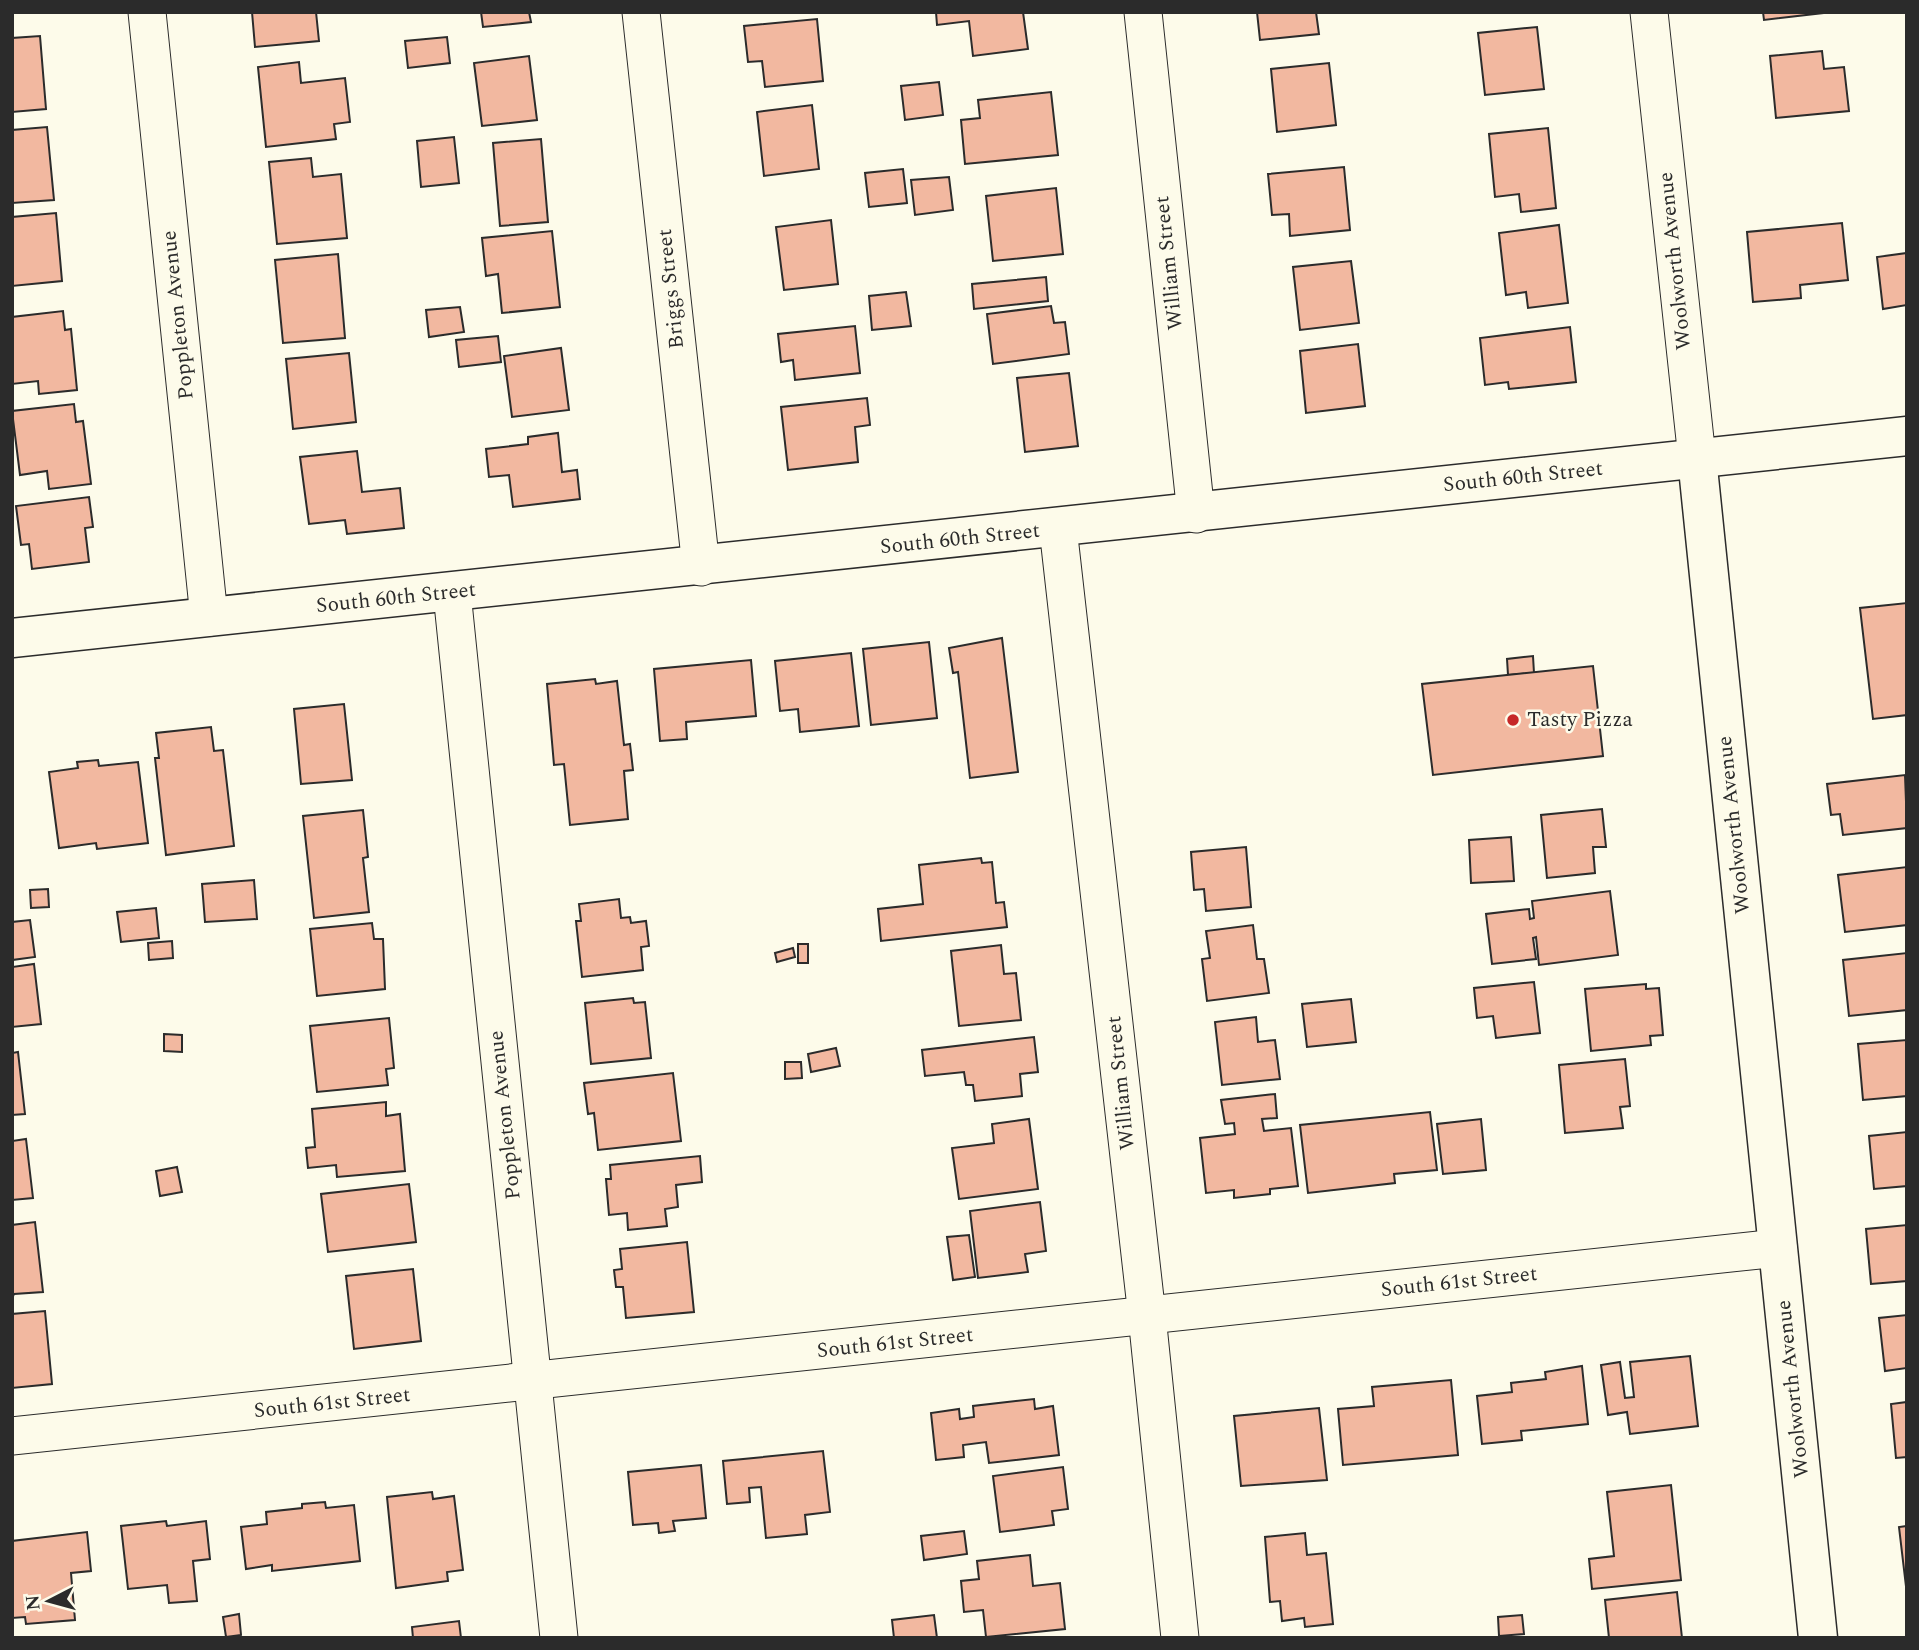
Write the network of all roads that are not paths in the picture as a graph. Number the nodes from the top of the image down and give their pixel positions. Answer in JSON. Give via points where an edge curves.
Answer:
{"nodes":[{"id":1,"x":146,"y":12,"type":"edge"},
{"id":2,"x":641,"y":12,"type":"edge"},
{"id":3,"x":1143,"y":12,"type":"edge"},
{"id":4,"x":1648,"y":12,"type":"edge"},
{"id":5,"x":1907,"y":436,"type":"edge"},
{"id":6,"x":1697,"y":458,"type":"junction"},
{"id":7,"x":1196,"y":514,"type":"junction"},
{"id":8,"x":1058,"y":528,"type":"junction"},
{"id":9,"x":701,"y":567,"type":"junction"},
{"id":10,"x":452,"y":593,"type":"junction"},
{"id":11,"x":209,"y":617,"type":"junction"},
{"id":12,"x":12,"y":638,"type":"edge"},
{"id":13,"x":1778,"y":1248,"type":"junction"},
{"id":14,"x":1147,"y":1316,"type":"junction"},
{"id":15,"x":532,"y":1382,"type":"junction"},
{"id":16,"x":12,"y":1436,"type":"edge"},
{"id":17,"x":559,"y":1638,"type":"edge"},
{"id":18,"x":1180,"y":1638,"type":"edge"},
{"id":19,"x":1818,"y":1638,"type":"edge"}],
"edges":[{"from":1,"to":11,"type":"street","name":"Poppleton Avenue"},
{"from":2,"to":9,"type":"street","name":"Briggs Street"},
{"from":3,"to":7,"type":"street","name":"William Street"},
{"from":4,"to":6,"type":"street","name":"Woolworth Avenue"},
{"from":5,"to":6,"type":"main road","name":"South 60th Street"},
{"from":6,"to":7,"type":"main road","name":"South 60th Street"},
{"from":6,"to":13,"type":"main road","name":"Woolworth Avenue"},
{"from":7,"to":8,"type":"main road","name":"South 60th Street"},
{"from":8,"to":9,"type":"main road","name":"South 60th Street"},
{"from":8,"to":14,"type":"street","name":"William Street"},
{"from":9,"to":10,"type":"main road","name":"South 60th Street"},
{"from":10,"to":11,"type":"main road","name":"South 60th Street"},
{"from":10,"to":15,"type":"street","name":"Poppleton Avenue"},
{"from":11,"to":12,"type":"main road","name":"South 60th Street"},
{"from":13,"to":14,"type":"street","name":"South 61st Street"},
{"from":13,"to":19,"type":"main road","name":"Woolworth Avenue"},
{"from":14,"to":15,"type":"street","name":"South 61st Street"},
{"from":14,"to":18,"type":"street","name":"William Street"},
{"from":15,"to":16,"type":"street","name":"South 61st Street"},
{"from":15,"to":17,"type":"street","name":"Poppleton Avenue"}]}
